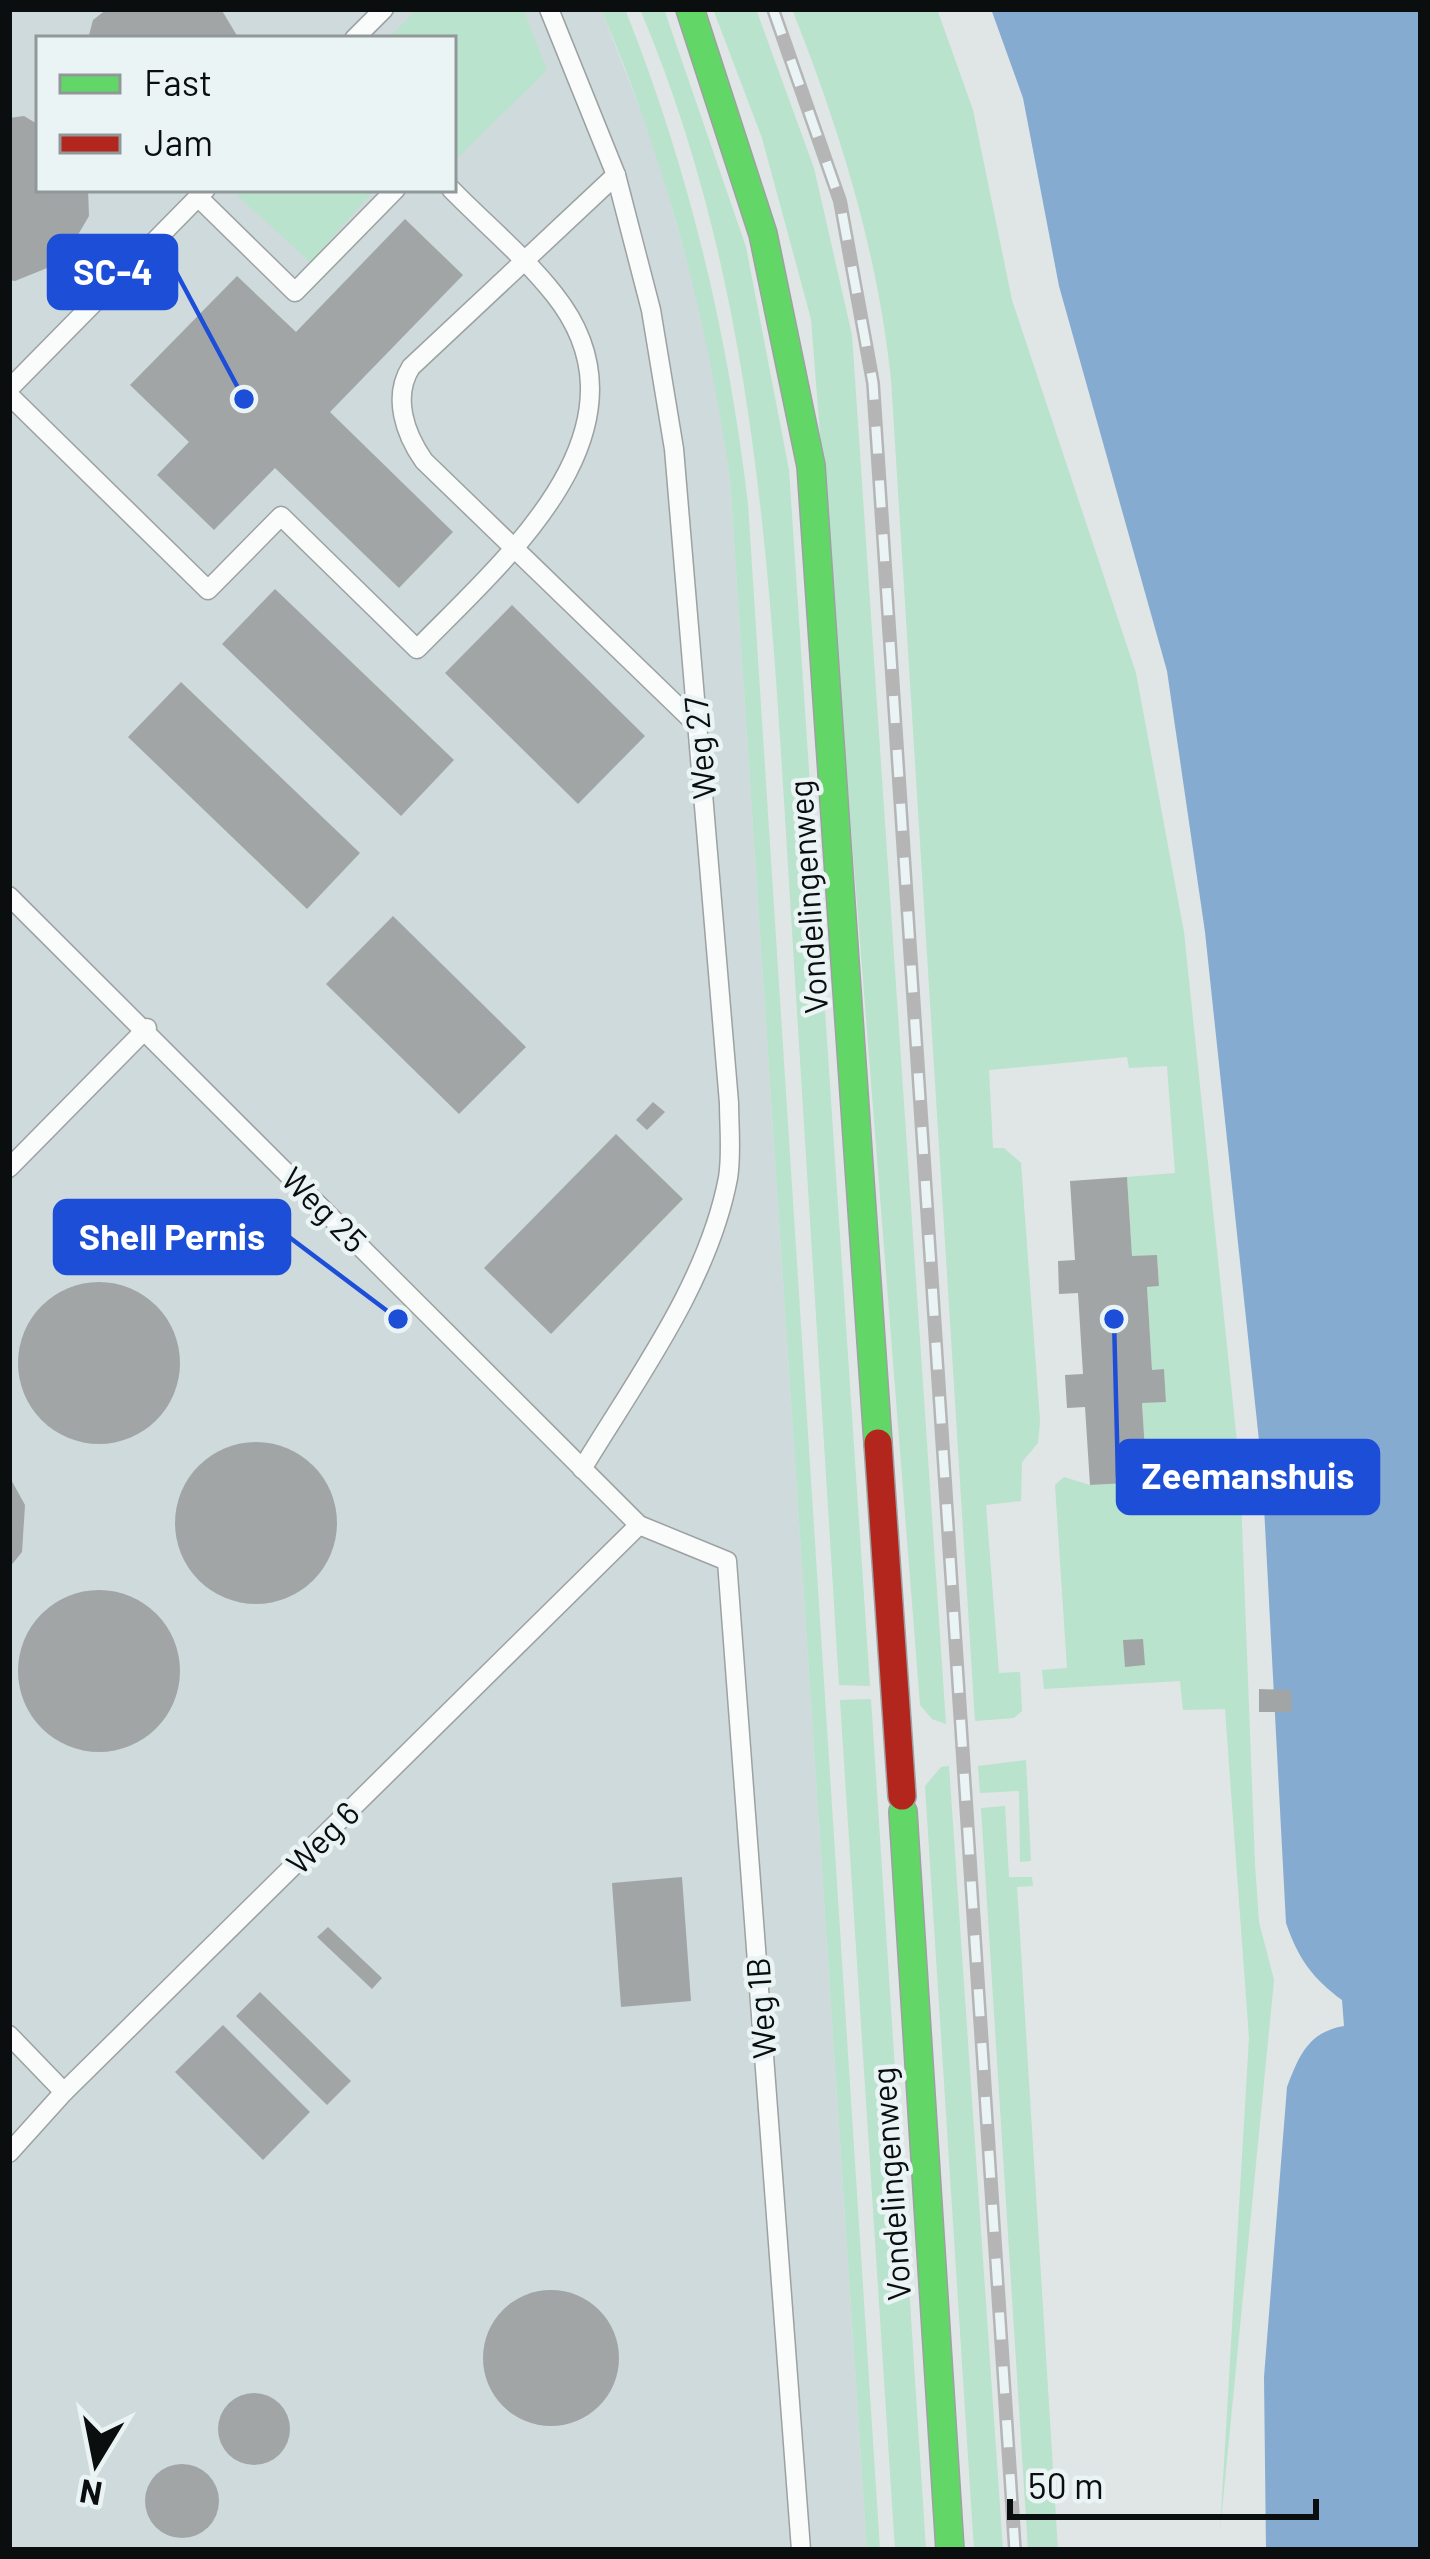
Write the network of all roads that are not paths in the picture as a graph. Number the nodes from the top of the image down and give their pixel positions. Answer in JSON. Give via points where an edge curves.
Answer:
{"nodes":[{"id":1,"x":384,"y":9,"type":"edge"},
{"id":2,"x":549,"y":9,"type":"edge"},
{"id":3,"x":690,"y":9,"type":"edge"},
{"id":4,"x":357,"y":36,"type":"edge"},
{"id":5,"x":616,"y":175,"type":"junction"},
{"id":6,"x":393,"y":192,"type":"edge"},
{"id":7,"x":454,"y":192,"type":"edge"},
{"id":8,"x":202,"y":193,"type":"edge"},
{"id":9,"x":524,"y":264,"type":"junction"},
{"id":10,"x":9,"y":392,"type":"edge"},
{"id":11,"x":515,"y":549,"type":"junction"},
{"id":12,"x":697,"y":725,"type":"junction"},
{"id":13,"x":9,"y":896,"type":"edge"},
{"id":14,"x":147,"y":1028,"type":"junction"},
{"id":15,"x":9,"y":1168,"type":"edge"},
{"id":16,"x":582,"y":1469,"type":"junction"},
{"id":17,"x":639,"y":1525,"type":"junction"},
{"id":18,"x":9,"y":2035,"type":"edge"},
{"id":19,"x":64,"y":2092,"type":"junction"},
{"id":20,"x":9,"y":2152,"type":"edge"},
{"id":21,"x":801,"y":2550,"type":"edge"},
{"id":22,"x":950,"y":2550,"type":"edge"}],
"edges":[{"from":1,"to":4,"type":"lane"},
{"from":2,"to":5,"type":"lane","name":"Weg 27"},
{"from":3,"to":22,"type":"street","name":"Vondelingenweg","via":[[768,241],[811,466]]},
{"from":5,"to":9,"type":"lane"},
{"from":5,"to":12,"type":"lane","name":"Weg 27","via":[[651,310],[674,448]]},
{"from":6,"to":8,"type":"lane","via":[[295,292]]},
{"from":7,"to":9,"type":"lane"},
{"from":8,"to":10,"type":"lane"},
{"from":9,"to":11,"type":"lane","via":[[578,335],[585,420],[556,499]]},
{"from":9,"to":11,"type":"lane","via":[[411,367],[401,397],[406,430],[424,461]]},
{"from":10,"to":11,"type":"lane","via":[[208,590],[281,516],[418,649]]},
{"from":11,"to":12,"type":"lane"},
{"from":12,"to":16,"type":"lane","name":"Weg 27","via":[[729,1172],[695,1273]]},
{"from":13,"to":14,"type":"lane","name":"Weg 25"},
{"from":14,"to":15,"type":"lane"},
{"from":14,"to":16,"type":"lane","name":"Weg 25"},
{"from":16,"to":17,"type":"lane","name":"Weg 25"},
{"from":17,"to":19,"type":"lane","name":"Weg 6"},
{"from":17,"to":21,"type":"lane","name":"Weg 1B","via":[[728,1561]]},
{"from":18,"to":19,"type":"lane"},
{"from":19,"to":20,"type":"lane","name":"Weg 6"}]}
